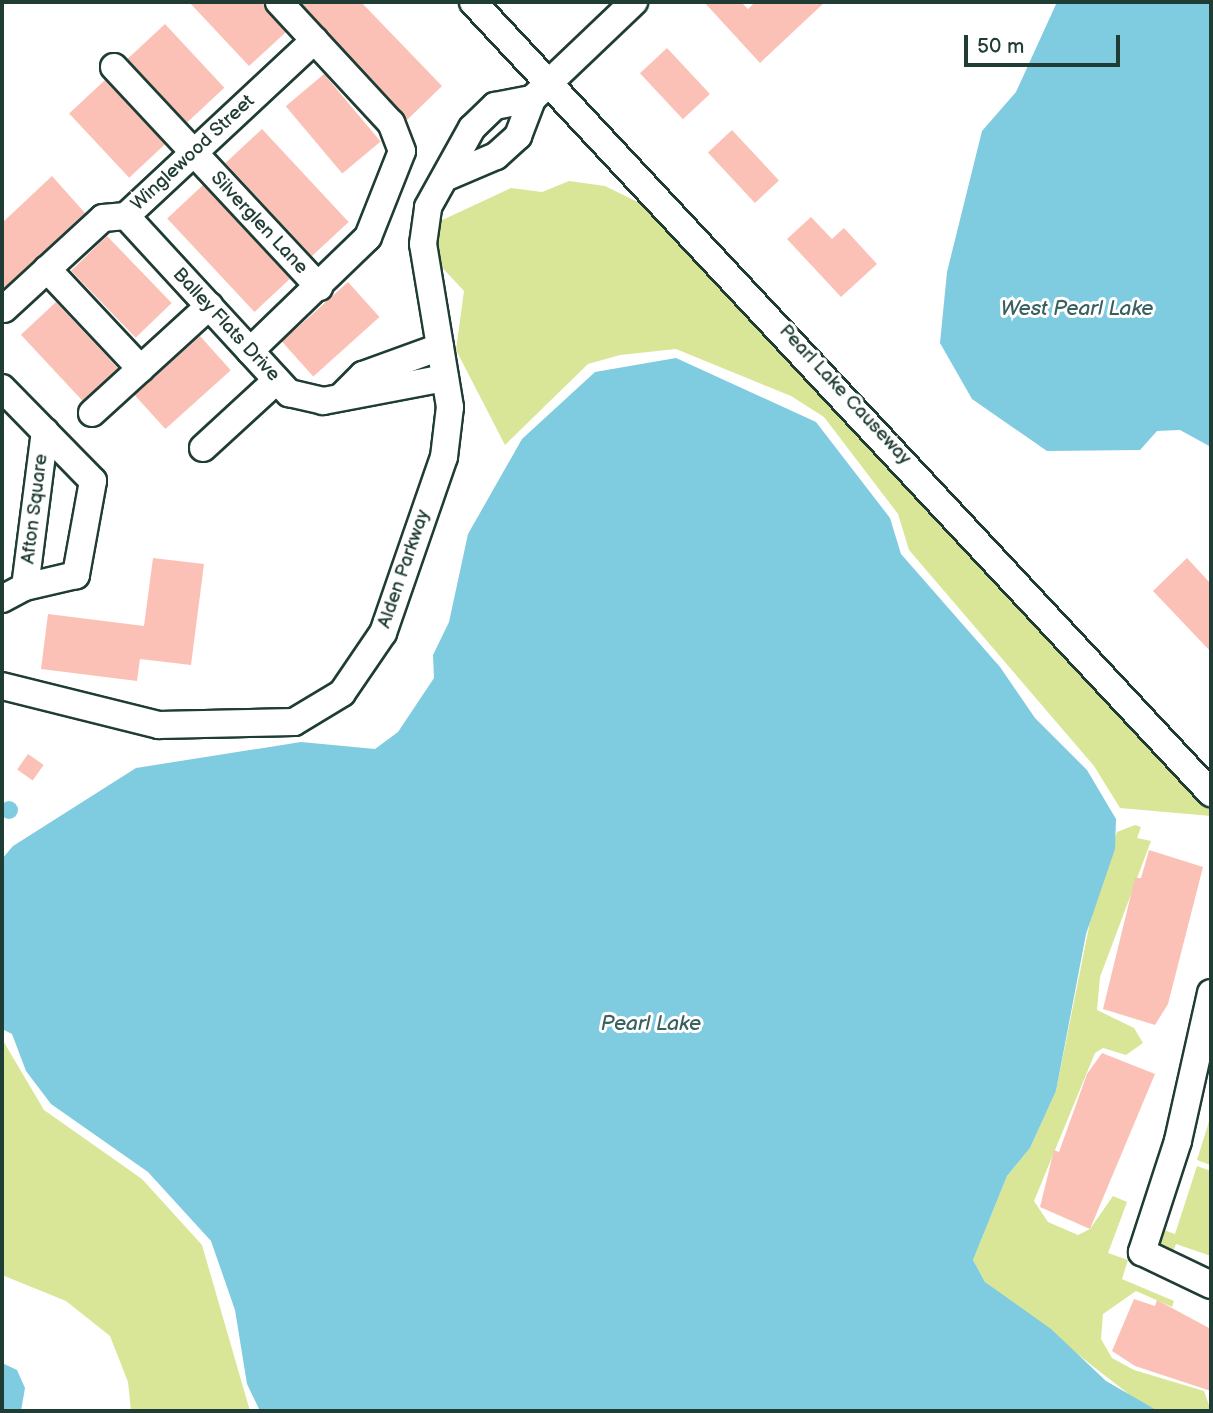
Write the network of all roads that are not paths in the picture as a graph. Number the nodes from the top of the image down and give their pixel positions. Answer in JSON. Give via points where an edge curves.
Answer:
{"nodes":[{"id":1,"x":279,"y":2,"type":"edge"},
{"id":2,"x":473,"y":2,"type":"edge"},
{"id":3,"x":634,"y":2,"type":"edge"},
{"id":4,"x":314,"y":40,"type":"junction"},
{"id":5,"x":114,"y":67,"type":"dead end"},
{"id":6,"x":540,"y":91,"type":"junction"},
{"id":7,"x":194,"y":153,"type":"junction"},
{"id":8,"x":449,"y":176,"type":"junction"},
{"id":9,"x":126,"y":216,"type":"junction"},
{"id":10,"x":47,"y":269,"type":"junction"},
{"id":11,"x":319,"y":287,"type":"junction"},
{"id":12,"x":209,"y":306,"type":"junction"},
{"id":13,"x":4,"y":309,"type":"dead end"},
{"id":14,"x":440,"y":347,"type":"junction"},
{"id":15,"x":250,"y":351,"type":"junction"},
{"id":16,"x":141,"y":369,"type":"junction"},
{"id":17,"x":445,"y":377,"type":"junction"},
{"id":18,"x":277,"y":380,"type":"junction"},
{"id":19,"x":2,"y":388,"type":"edge"},
{"id":20,"x":342,"y":396,"type":"junction"},
{"id":21,"x":92,"y":413,"type":"dead end"},
{"id":22,"x":45,"y":431,"type":"junction"},
{"id":23,"x":203,"y":448,"type":"dead end"},
{"id":24,"x":13,"y":593,"type":"edge"},
{"id":25,"x":2,"y":686,"type":"edge"},
{"id":26,"x":1211,"y":793,"type":"edge"},
{"id":27,"x":1211,"y":993,"type":"edge"},
{"id":28,"x":1211,"y":1284,"type":"edge"}],
"edges":[{"from":1,"to":4,"type":"street"},
{"from":2,"to":6,"type":"street","name":"Pearl Lake Causeway"},
{"from":3,"to":6,"type":"street"},
{"from":4,"to":7,"type":"street","name":"Winglewood Street"},
{"from":4,"to":11,"type":"street","via":[[391,123],[402,151],[368,237]]},
{"from":5,"to":7,"type":"street","name":"Silverglen Lane"},
{"from":6,"to":8,"type":"street","via":[[518,136],[496,156]]},
{"from":6,"to":8,"type":"street","name":"Alden Parkway","via":[[495,106],[472,128]]},
{"from":6,"to":26,"type":"street","name":"Pearl Lake Causeway"},
{"from":7,"to":9,"type":"street","name":"Winglewood Street"},
{"from":7,"to":11,"type":"street","name":"Silverglen Lane"},
{"from":8,"to":14,"type":"street","name":"Alden Parkway","via":[[428,207],[423,244]]},
{"from":9,"to":10,"type":"street","name":"Winglewood Street","via":[[103,218]]},
{"from":9,"to":12,"type":"street","name":"Balley Flats Drive"},
{"from":10,"to":13,"type":"street","name":"Winglewood Street"},
{"from":10,"to":16,"type":"street"},
{"from":11,"to":15,"type":"street"},
{"from":12,"to":15,"type":"street","name":"Balley Flats Drive"},
{"from":12,"to":16,"type":"street"},
{"from":14,"to":17,"type":"street","name":"Alden Parkway"},
{"from":14,"to":20,"type":"street","via":[[363,374]]},
{"from":15,"to":18,"type":"street","name":"Balley Flats Drive"},
{"from":16,"to":21,"type":"street"},
{"from":17,"to":20,"type":"street","name":"Balley Flats Drive","via":[[374,395]]},
{"from":17,"to":25,"type":"street","name":"Alden Parkway","via":[[450,407],[444,457],[383,633],[342,693],[294,723],[159,725]]},
{"from":18,"to":20,"type":"street","name":"Balley Flats Drive","via":[[303,400]]},
{"from":18,"to":23,"type":"street"},
{"from":19,"to":22,"type":"street","name":"Afton Square"},
{"from":22,"to":24,"type":"street","name":"Afton Square"},
{"from":22,"to":24,"type":"street","name":"Afton Square","via":[[93,481],[76,575]]},
{"from":27,"to":28,"type":"street","via":[[1181,1130],[1142,1252]]}]}
